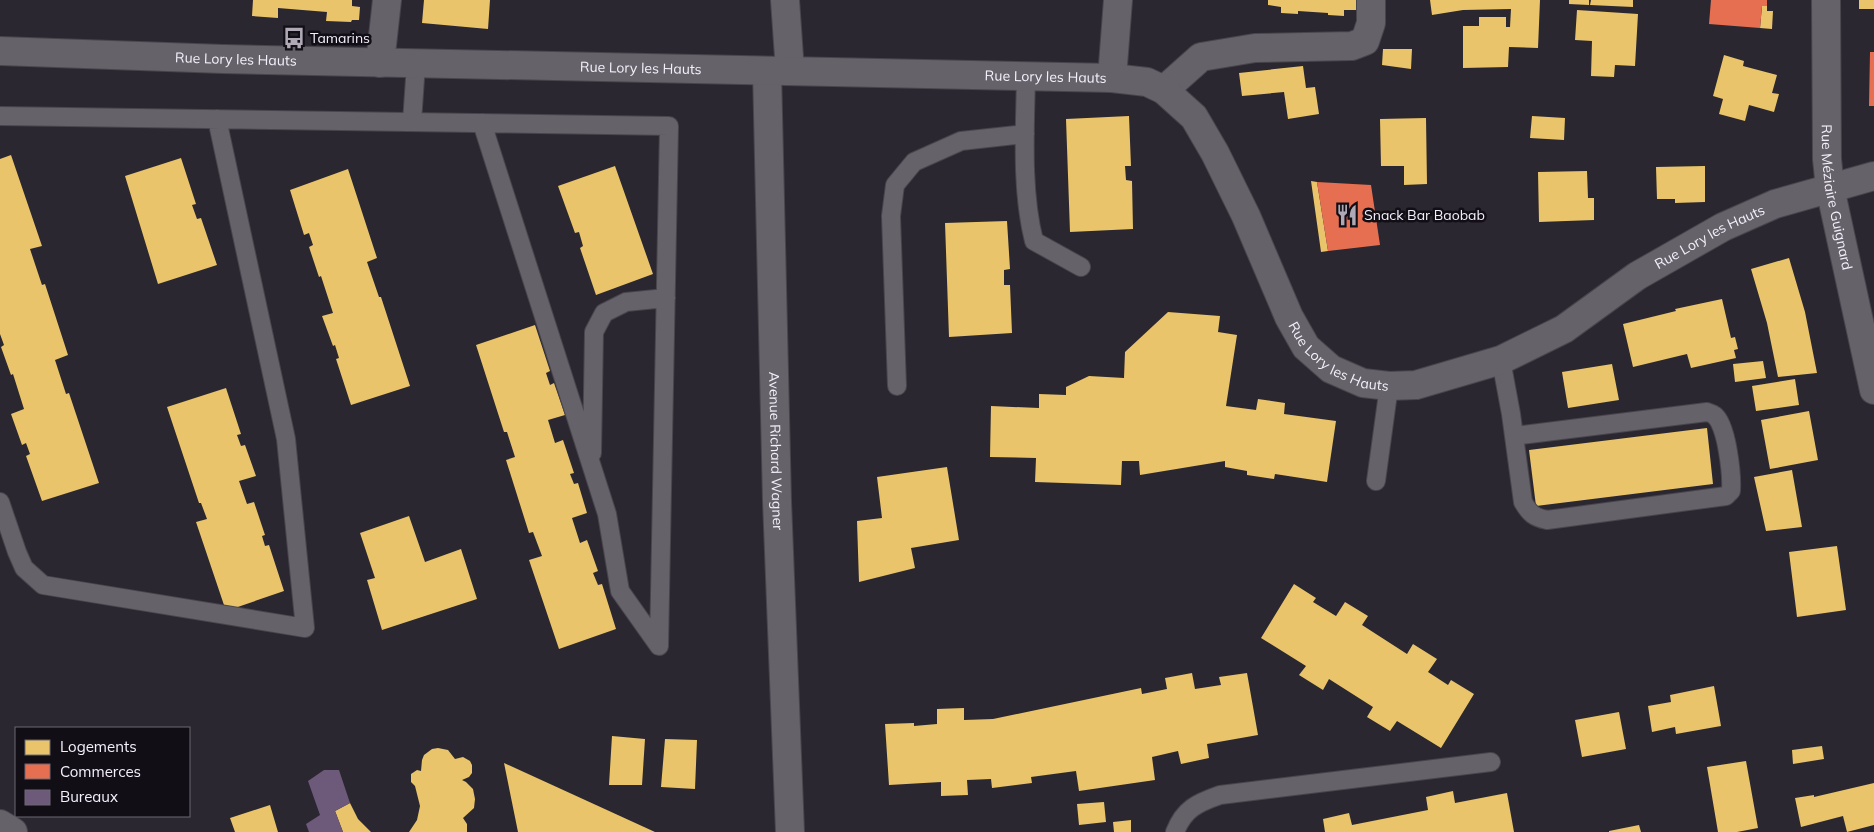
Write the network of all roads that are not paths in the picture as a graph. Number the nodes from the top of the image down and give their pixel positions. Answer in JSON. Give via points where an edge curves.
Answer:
{"nodes":[{"id":1,"x":387,"y":0,"type":"edge"},
{"id":2,"x":785,"y":0,"type":"edge"},
{"id":3,"x":1118,"y":0,"type":"edge"},
{"id":4,"x":1372,"y":0,"type":"edge"},
{"id":5,"x":1826,"y":0,"type":"edge"},
{"id":6,"x":0,"y":51,"type":"edge"},
{"id":7,"x":380,"y":63,"type":"junction"},
{"id":8,"x":416,"y":64,"type":"junction"},
{"id":9,"x":779,"y":71,"type":"junction"},
{"id":10,"x":1026,"y":76,"type":"junction"},
{"id":11,"x":1112,"y":78,"type":"junction"},
{"id":12,"x":1164,"y":90,"type":"junction"},
{"id":13,"x":0,"y":116,"type":"edge"},
{"id":14,"x":218,"y":119,"type":"junction"},
{"id":15,"x":412,"y":122,"type":"junction"},
{"id":16,"x":482,"y":123,"type":"junction"},
{"id":17,"x":1025,"y":134,"type":"junction"},
{"id":18,"x":1874,"y":176,"type":"edge"},
{"id":19,"x":1830,"y":188,"type":"junction"},
{"id":20,"x":1081,"y":267,"type":"dead end"},
{"id":21,"x":666,"y":298,"type":"junction"},
{"id":22,"x":1500,"y":360,"type":"junction"},
{"id":23,"x":897,"y":386,"type":"dead end"},
{"id":24,"x":1389,"y":386,"type":"junction"},
{"id":25,"x":1874,"y":390,"type":"edge"},
{"id":26,"x":1514,"y":436,"type":"junction"},
{"id":27,"x":592,"y":467,"type":"junction"},
{"id":28,"x":1376,"y":481,"type":"dead end"},
{"id":29,"x":0,"y":502,"type":"edge"},
{"id":30,"x":1491,"y":762,"type":"dead end"},
{"id":31,"x":0,"y":824,"type":"edge"},
{"id":32,"x":13,"y":832,"type":"edge"},
{"id":33,"x":790,"y":832,"type":"edge"},
{"id":34,"x":1174,"y":832,"type":"edge"}],
"edges":[{"from":1,"to":7,"type":"street"},
{"from":2,"to":9,"type":"street","name":"Avenue Richard Wagner"},
{"from":3,"to":11,"type":"street"},
{"from":4,"to":12,"type":"street","via":[[1371,23],[1364,41],[1352,46],[1255,48],[1201,57]]},
{"from":5,"to":19,"type":"street","name":"Rue Méziaire Guignard"},
{"from":6,"to":7,"type":"street","name":"Rue Lory les Hauts"},
{"from":7,"to":8,"type":"street","name":"Rue Lory les Hauts"},
{"from":8,"to":9,"type":"street","name":"Rue Lory les Hauts"},
{"from":8,"to":15,"type":"lane"},
{"from":9,"to":10,"type":"street","name":"Rue Lory les Hauts"},
{"from":9,"to":33,"type":"street","name":"Avenue Richard Wagner","via":[[777,501]]},
{"from":10,"to":11,"type":"street","name":"Rue Lory les Hauts"},
{"from":10,"to":17,"type":"lane"},
{"from":11,"to":12,"type":"street","name":"Rue Lory les Hauts","via":[[1147,82]]},
{"from":12,"to":24,"type":"street","name":"Rue Lory les Hauts","via":[[1194,117],[1216,153],[1289,318],[1306,347],[1331,369],[1363,383]]},
{"from":13,"to":14,"type":"lane"},
{"from":14,"to":15,"type":"lane"},
{"from":14,"to":29,"type":"lane","via":[[286,439],[305,628],[43,585],[24,568]]},
{"from":15,"to":16,"type":"lane"},
{"from":16,"to":21,"type":"lane","via":[[669,126]]},
{"from":16,"to":27,"type":"lane"},
{"from":17,"to":20,"type":"lane","via":[[1029,221],[1034,241]]},
{"from":17,"to":23,"type":"lane","via":[[961,141],[914,162],[894,185]]},
{"from":18,"to":19,"type":"street","name":"Rue Lory les Hauts"},
{"from":19,"to":22,"type":"street","name":"Rue Lory les Hauts","via":[[1775,204],[1723,227],[1637,276],[1564,329]]},
{"from":19,"to":25,"type":"street","name":"Rue Méziaire Guignard"},
{"from":21,"to":27,"type":"lane","via":[[626,302],[604,312],[594,332]]},
{"from":21,"to":27,"type":"lane","via":[[659,646],[620,591],[607,514]]},
{"from":22,"to":24,"type":"street","name":"Rue Lory les Hauts","via":[[1416,385]]},
{"from":22,"to":26,"type":"lane"},
{"from":24,"to":28,"type":"lane"},
{"from":26,"to":26,"type":"lane","via":[[1523,502],[1535,518],[1547,520],[1726,496],[1732,491],[1723,430],[1715,415],[1707,412]]},
{"from":30,"to":34,"type":"lane","via":[[1220,795],[1196,804],[1180,819]]},
{"from":31,"to":32,"type":"street"}]}
